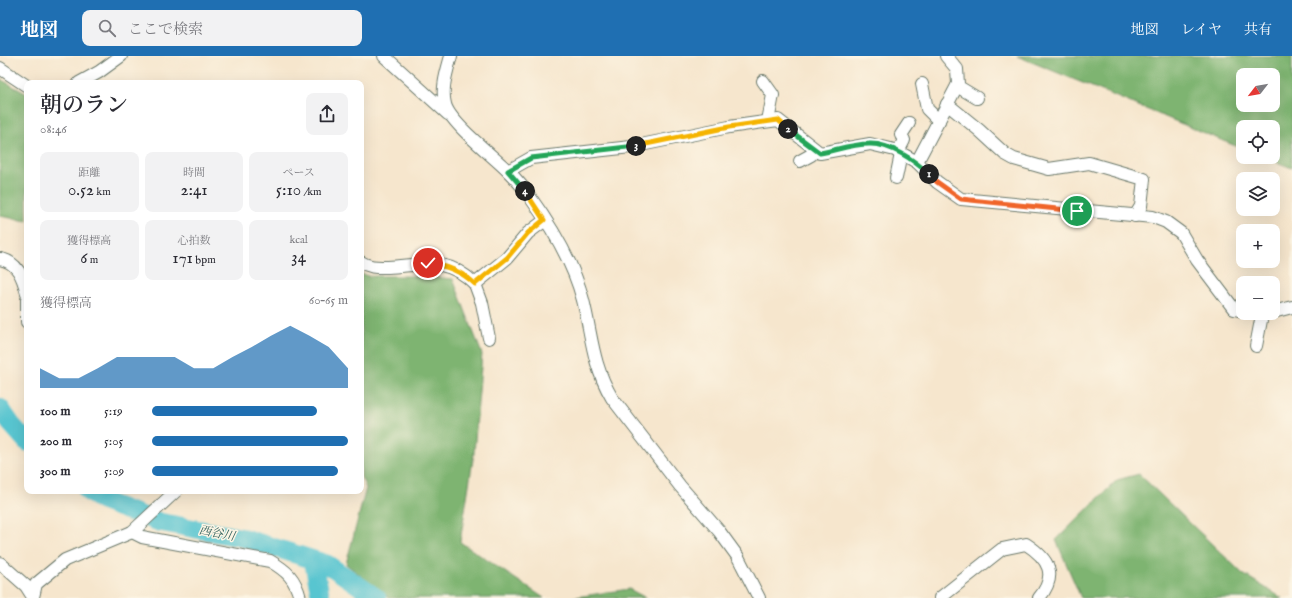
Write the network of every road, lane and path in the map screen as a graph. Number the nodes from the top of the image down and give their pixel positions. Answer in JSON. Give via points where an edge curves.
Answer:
{"nodes":[{"id":1,"x":121,"y":56,"type":"edge"},
{"id":2,"x":451,"y":56,"type":"edge"},
{"id":3,"x":946,"y":56,"type":"edge"},
{"id":4,"x":391,"y":59,"type":"edge"},
{"id":5,"x":0,"y":68,"type":"edge"},
{"id":6,"x":85,"y":80,"type":"edge"},
{"id":7,"x":763,"y":81,"type":"dead end"},
{"id":8,"x":24,"y":84,"type":"edge"},
{"id":9,"x":922,"y":84,"type":"dead end"},
{"id":10,"x":958,"y":86,"type":"junction"},
{"id":11,"x":977,"y":98,"type":"dead end"},
{"id":12,"x":947,"y":104,"type":"junction"},
{"id":13,"x":453,"y":118,"type":"junction"},
{"id":14,"x":939,"y":121,"type":"junction"},
{"id":15,"x":768,"y":122,"type":"junction"},
{"id":16,"x":908,"y":123,"type":"dead end"},
{"id":17,"x":814,"y":149,"type":"junction"},
{"id":18,"x":899,"y":153,"type":"junction"},
{"id":19,"x":800,"y":161,"type":"dead end"},
{"id":20,"x":917,"y":162,"type":"junction"},
{"id":21,"x":508,"y":171,"type":"junction"},
{"id":22,"x":896,"y":178,"type":"dead end"},
{"id":23,"x":1135,"y":216,"type":"junction"},
{"id":24,"x":544,"y":220,"type":"junction"},
{"id":25,"x":0,"y":259,"type":"edge"},
{"id":26,"x":364,"y":264,"type":"edge"},
{"id":27,"x":24,"y":279,"type":"edge"},
{"id":28,"x":475,"y":284,"type":"junction"},
{"id":29,"x":1292,"y":307,"type":"edge"},
{"id":30,"x":1236,"y":309,"type":"edge"},
{"id":31,"x":1280,"y":310,"type":"edge"},
{"id":32,"x":1263,"y":320,"type":"edge"},
{"id":33,"x":489,"y":338,"type":"dead end"},
{"id":34,"x":1256,"y":346,"type":"dead end"},
{"id":35,"x":173,"y":494,"type":"edge"},
{"id":36,"x":132,"y":532,"type":"junction"},
{"id":37,"x":0,"y":563,"type":"edge"},
{"id":38,"x":31,"y":598,"type":"edge"},
{"id":39,"x":300,"y":598,"type":"edge"},
{"id":40,"x":759,"y":598,"type":"edge"},
{"id":41,"x":940,"y":598,"type":"edge"},
{"id":42,"x":1038,"y":598,"type":"edge"}],
"edges":[{"from":1,"to":6,"type":"street"},
{"from":2,"to":13,"type":"street","via":[[443,86],[445,105]]},
{"from":3,"to":10,"type":"street","via":[[957,69]]},
{"from":4,"to":13,"type":"street"},
{"from":5,"to":8,"type":"street"},
{"from":7,"to":15,"type":"street","via":[[773,96]]},
{"from":9,"to":14,"type":"street","via":[[927,109]]},
{"from":10,"to":11,"type":"street"},
{"from":10,"to":12,"type":"street"},
{"from":12,"to":14,"type":"street"},
{"from":12,"to":23,"type":"street","via":[[1005,154],[1014,158],[1049,169],[1089,163],[1144,179],[1141,206]]},
{"from":13,"to":21,"type":"street"},
{"from":14,"to":20,"type":"street"},
{"from":15,"to":17,"type":"street","via":[[778,120]]},
{"from":15,"to":21,"type":"street","via":[[729,127],[631,147],[531,158]]},
{"from":16,"to":18,"type":"street","via":[[901,135],[904,140]]},
{"from":17,"to":18,"type":"street","via":[[820,153],[870,144]]},
{"from":17,"to":19,"type":"street","via":[[811,155]]},
{"from":18,"to":20,"type":"street"},
{"from":18,"to":22,"type":"street"},
{"from":20,"to":23,"type":"street","via":[[937,182],[961,199]]},
{"from":21,"to":24,"type":"street","via":[[530,197]]},
{"from":23,"to":30,"type":"street","via":[[1153,217],[1166,222],[1181,233],[1220,292]]},
{"from":24,"to":28,"type":"street","via":[[528,233],[507,258]]},
{"from":24,"to":40,"type":"street","via":[[575,276],[583,300],[593,355],[612,398],[738,557]]},
{"from":25,"to":27,"type":"street","via":[[16,266]]},
{"from":26,"to":28,"type":"street","via":[[381,267],[428,263],[443,265],[464,274]]},
{"from":28,"to":33,"type":"street","via":[[482,303]]},
{"from":29,"to":31,"type":"street"},
{"from":32,"to":34,"type":"street"},
{"from":35,"to":36,"type":"street"},
{"from":36,"to":38,"type":"street","via":[[65,560],[36,584]]},
{"from":36,"to":39,"type":"street","via":[[142,537],[270,561],[297,585]]},
{"from":37,"to":38,"type":"street","via":[[26,586]]},
{"from":41,"to":42,"type":"street","via":[[1002,549],[1026,544],[1047,562],[1048,587]]}]}
